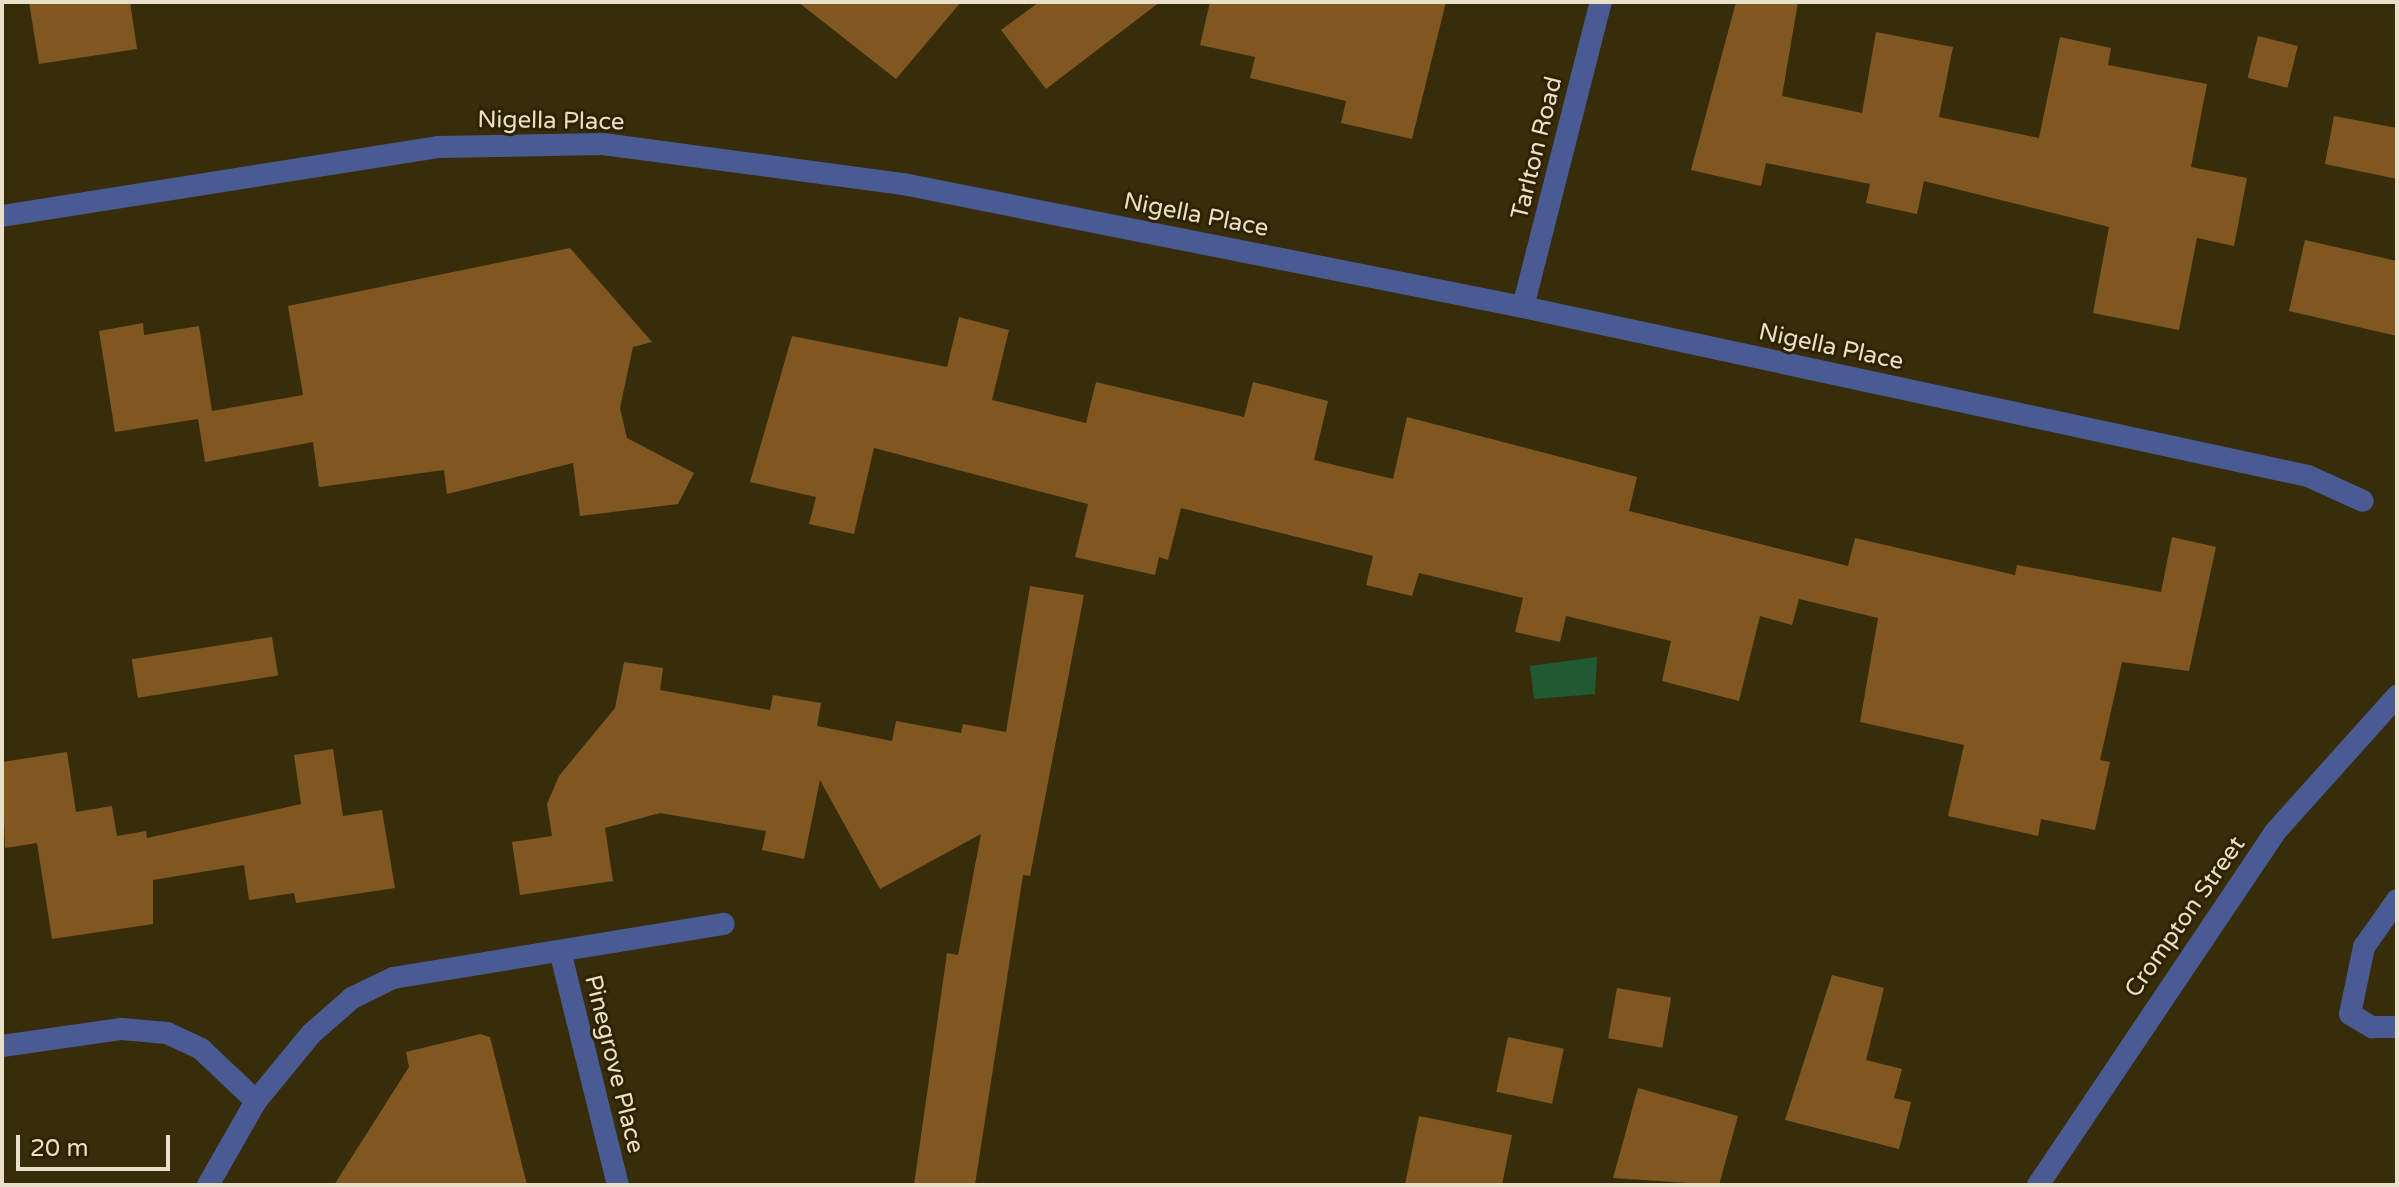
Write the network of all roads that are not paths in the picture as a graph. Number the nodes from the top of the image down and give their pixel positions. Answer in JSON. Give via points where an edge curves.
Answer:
{"nodes":[{"id":1,"x":1601,"y":2,"type":"edge"},
{"id":2,"x":2,"y":216,"type":"edge"},
{"id":3,"x":1523,"y":307,"type":"junction"},
{"id":4,"x":2363,"y":501,"type":"dead end"},
{"id":5,"x":2397,"y":696,"type":"edge"},
{"id":6,"x":2397,"y":900,"type":"edge"},
{"id":7,"x":724,"y":924,"type":"dead end"},
{"id":8,"x":561,"y":955,"type":"junction"},
{"id":9,"x":2397,"y":1027,"type":"edge"},
{"id":10,"x":2,"y":1046,"type":"edge"},
{"id":11,"x":256,"y":1101,"type":"junction"},
{"id":12,"x":208,"y":1185,"type":"edge"},
{"id":13,"x":618,"y":1185,"type":"edge"},
{"id":14,"x":2038,"y":1185,"type":"edge"}],
"edges":[{"from":1,"to":3,"type":"street","name":"Tarlton Road"},
{"from":2,"to":3,"type":"street","name":"Nigella Place","via":[[438,147],[603,144],[903,184]]},
{"from":3,"to":4,"type":"street","name":"Nigella Place","via":[[2308,476]]},
{"from":5,"to":14,"type":"street","name":"Crompton Street","via":[[2275,832]]},
{"from":6,"to":9,"type":"street","via":[[2364,947],[2350,1014],[2372,1027]]},
{"from":7,"to":8,"type":"street","name":"Pinegrove Place"},
{"from":8,"to":11,"type":"street","name":"Pinegrove Place","via":[[439,968],[379,985],[311,1034]]},
{"from":8,"to":13,"type":"street","name":"Pinegrove Place"},
{"from":10,"to":11,"type":"street","via":[[122,1029],[167,1033],[201,1049]]},
{"from":11,"to":12,"type":"street","name":"Pinegrove Place"}]}
